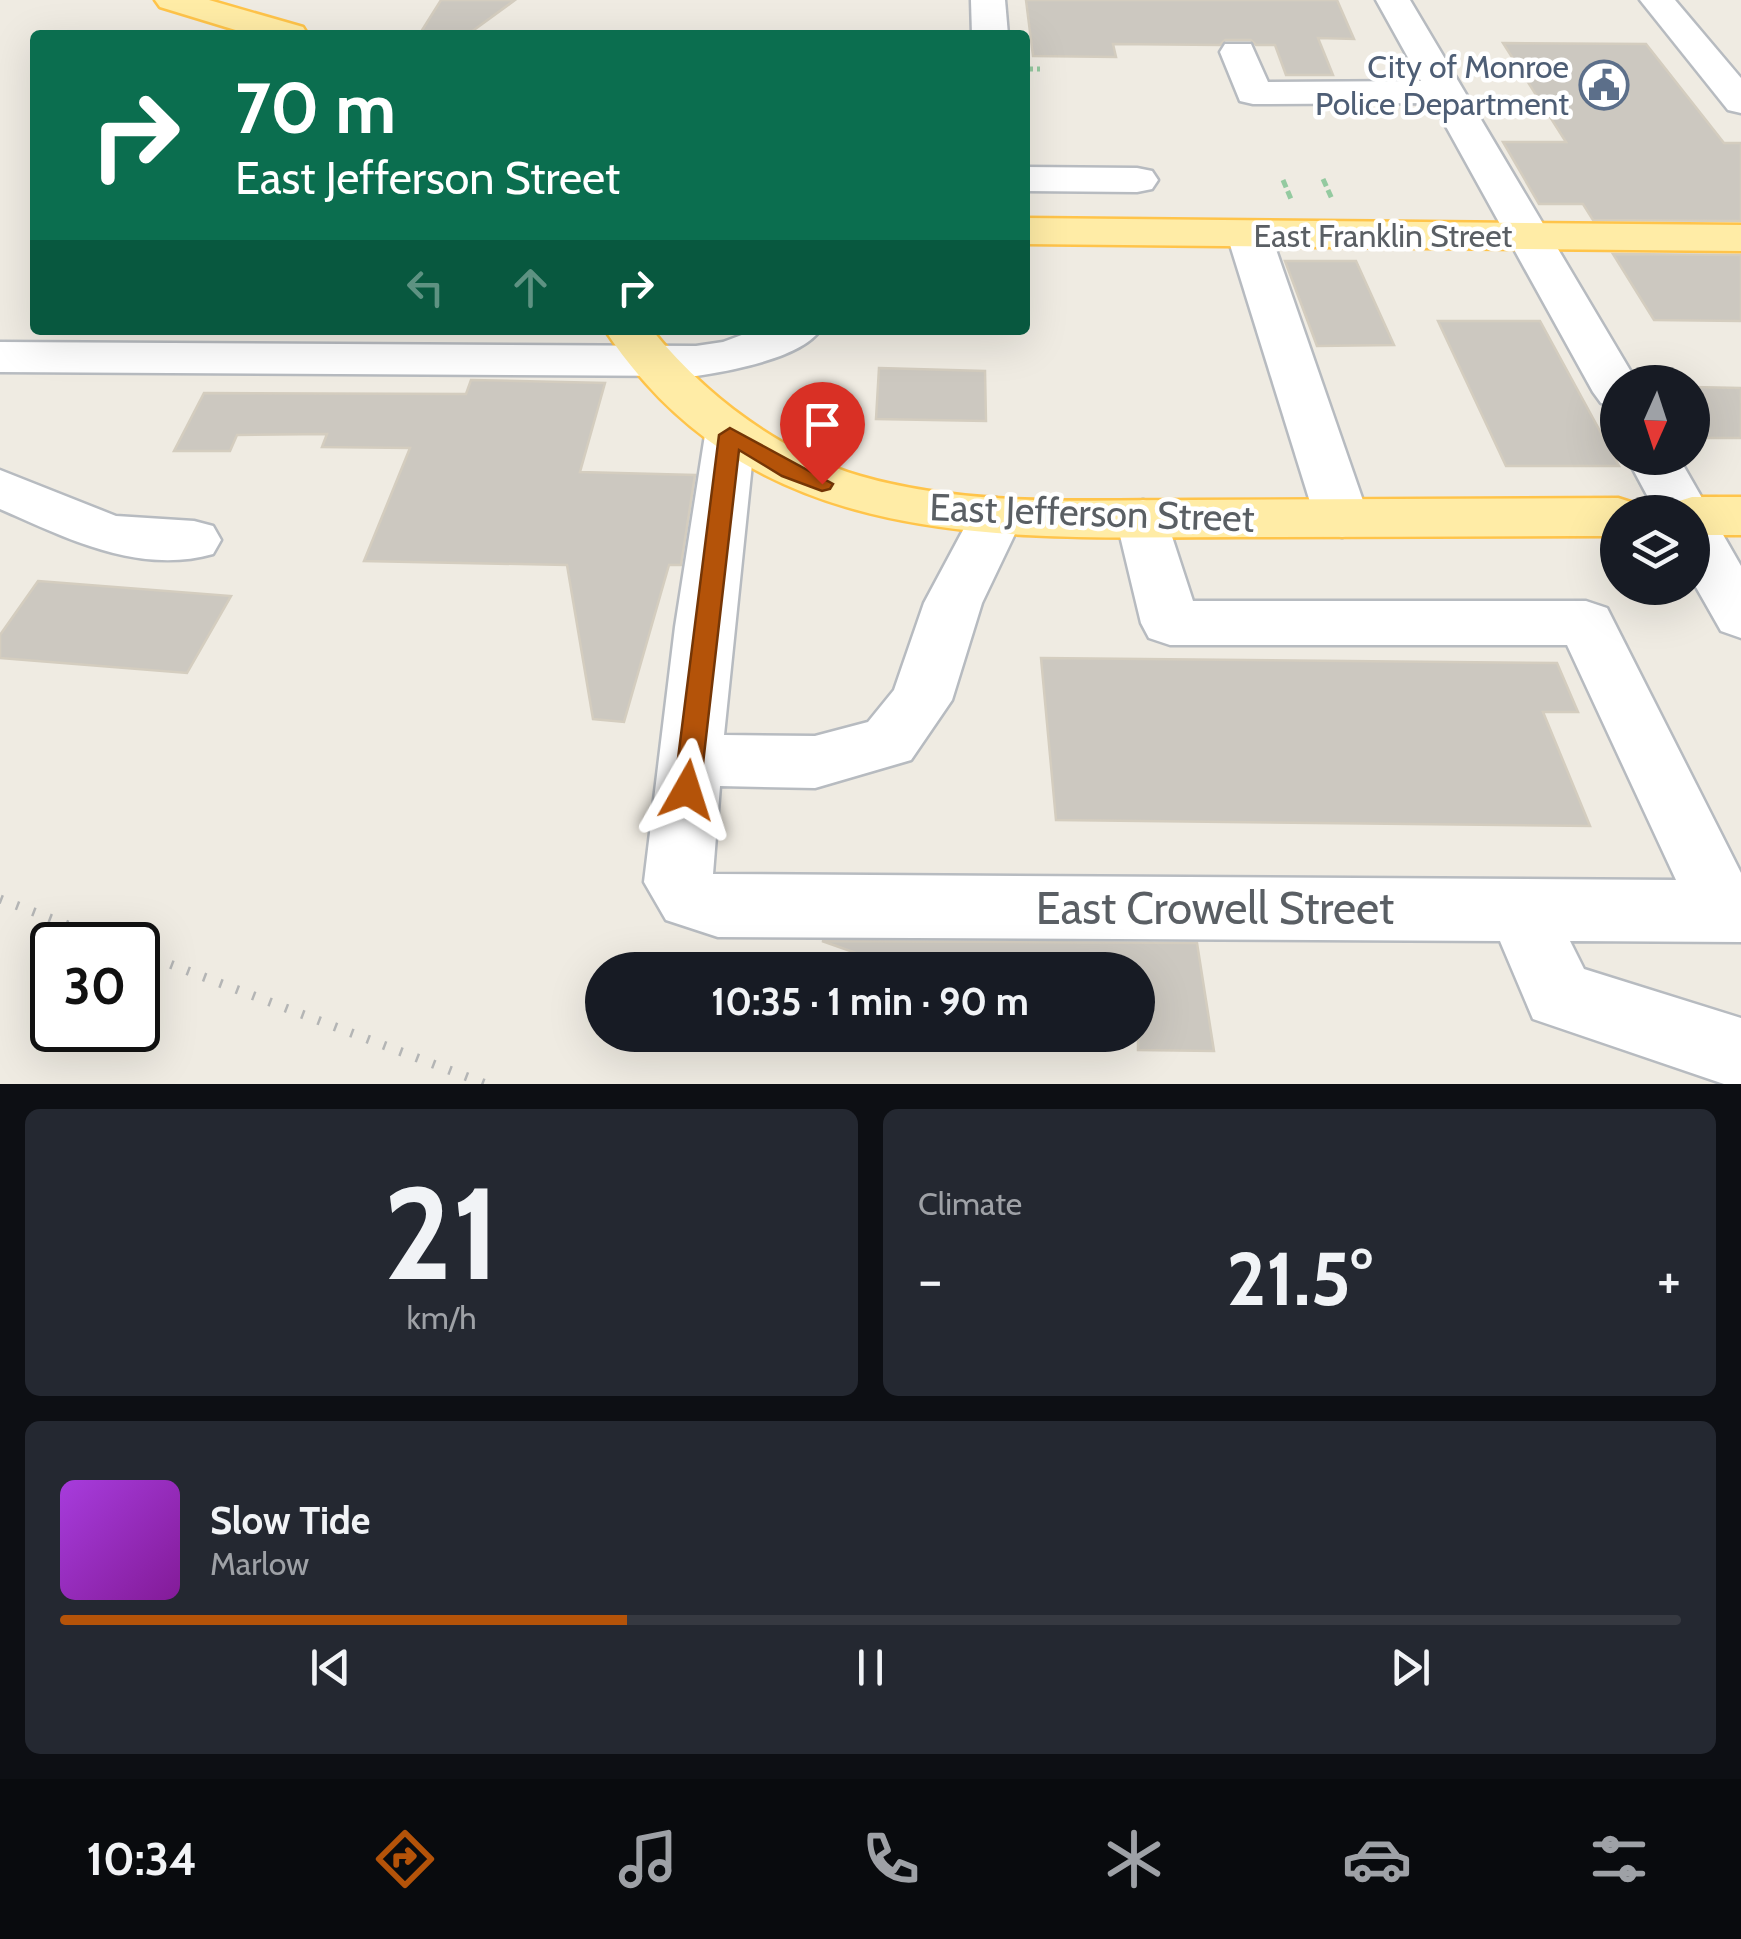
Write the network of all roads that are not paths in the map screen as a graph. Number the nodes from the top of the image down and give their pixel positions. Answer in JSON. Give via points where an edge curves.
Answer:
{"nodes":[{"id":1,"x":172,"y":0,"type":"edge"},
{"id":2,"x":988,"y":0,"type":"edge"},
{"id":3,"x":1393,"y":0,"type":"edge"},
{"id":4,"x":1657,"y":0,"type":"edge"},
{"id":5,"x":223,"y":7,"type":"edge"},
{"id":6,"x":278,"y":30,"type":"edge"},
{"id":7,"x":990,"y":30,"type":"edge"},
{"id":8,"x":1238,"y":52,"type":"dead end"},
{"id":9,"x":1340,"y":60,"type":"dead end"},
{"id":10,"x":1726,"y":65,"type":"edge"},
{"id":11,"x":1438,"y":77,"type":"junction"},
{"id":12,"x":1368,"y":92,"type":"junction"},
{"id":13,"x":1741,"y":102,"type":"edge"},
{"id":14,"x":1390,"y":134,"type":"dead end"},
{"id":15,"x":1030,"y":179,"type":"edge"},
{"id":16,"x":1138,"y":180,"type":"dead end"},
{"id":17,"x":1030,"y":235,"type":"edge"},
{"id":18,"x":1249,"y":235,"type":"junction"},
{"id":19,"x":1532,"y":236,"type":"junction"},
{"id":20,"x":1741,"y":238,"type":"edge"},
{"id":21,"x":784,"y":335,"type":"edge"},
{"id":22,"x":642,"y":346,"type":"edge"},
{"id":23,"x":0,"y":357,"type":"edge"},
{"id":24,"x":1603,"y":365,"type":"edge"},
{"id":25,"x":730,"y":435,"type":"junction"},
{"id":26,"x":0,"y":488,"type":"edge"},
{"id":27,"x":1710,"y":516,"type":"edge"},
{"id":28,"x":1741,"y":516,"type":"edge"},
{"id":29,"x":996,"y":517,"type":"junction"},
{"id":30,"x":1600,"y":517,"type":"edge"},
{"id":31,"x":1342,"y":518,"type":"junction"},
{"id":32,"x":1143,"y":519,"type":"junction"},
{"id":33,"x":194,"y":540,"type":"dead end"},
{"id":34,"x":1710,"y":561,"type":"edge"},
{"id":35,"x":1741,"y":616,"type":"edge"},
{"id":36,"x":690,"y":760,"type":"junction"},
{"id":37,"x":1521,"y":910,"type":"junction"},
{"id":38,"x":1733,"y":911,"type":"edge"},
{"id":39,"x":1741,"y":1054,"type":"edge"}],
"edges":[{"from":1,"to":5,"type":"main road"},
{"from":2,"to":7,"type":"street"},
{"from":3,"to":11,"type":"street"},
{"from":4,"to":10,"type":"street"},
{"from":5,"to":6,"type":"main road"},
{"from":8,"to":12,"type":"street","via":[[1253,93]]},
{"from":9,"to":11,"type":"street"},
{"from":10,"to":13,"type":"street"},
{"from":11,"to":12,"type":"street"},
{"from":11,"to":19,"type":"street"},
{"from":12,"to":14,"type":"street"},
{"from":15,"to":16,"type":"street"},
{"from":17,"to":18,"type":"main road","name":"East Franklin Street"},
{"from":18,"to":19,"type":"main road","name":"East Franklin Street"},
{"from":18,"to":31,"type":"street"},
{"from":19,"to":20,"type":"main road","name":"East Franklin Street"},
{"from":19,"to":24,"type":"street"},
{"from":21,"to":22,"type":"street","via":[[732,356]]},
{"from":22,"to":23,"type":"street"},
{"from":22,"to":25,"type":"main road","name":"East Jefferson Street"},
{"from":25,"to":29,"type":"main road","name":"East Jefferson Street","via":[[790,471],[854,496]]},
{"from":25,"to":36,"type":"street"},
{"from":26,"to":33,"type":"street","via":[[109,535]]},
{"from":27,"to":28,"type":"main road"},
{"from":29,"to":32,"type":"main road","name":"East Jefferson Street"},
{"from":29,"to":36,"type":"street","via":[[953,603],[922,700],[889,742],[815,762]]},
{"from":30,"to":31,"type":"main road","name":"East Jefferson Street"},
{"from":31,"to":32,"type":"main road","name":"East Jefferson Street"},
{"from":32,"to":38,"type":"street","via":[[1170,623],[1586,623]]},
{"from":34,"to":35,"type":"street"},
{"from":36,"to":37,"type":"street","name":"East Crowell Street","via":[[678,882],[690,898],[718,906]]},
{"from":37,"to":38,"type":"street","name":"East Crowell Street"},
{"from":37,"to":39,"type":"street","via":[[1559,994]]}]}
